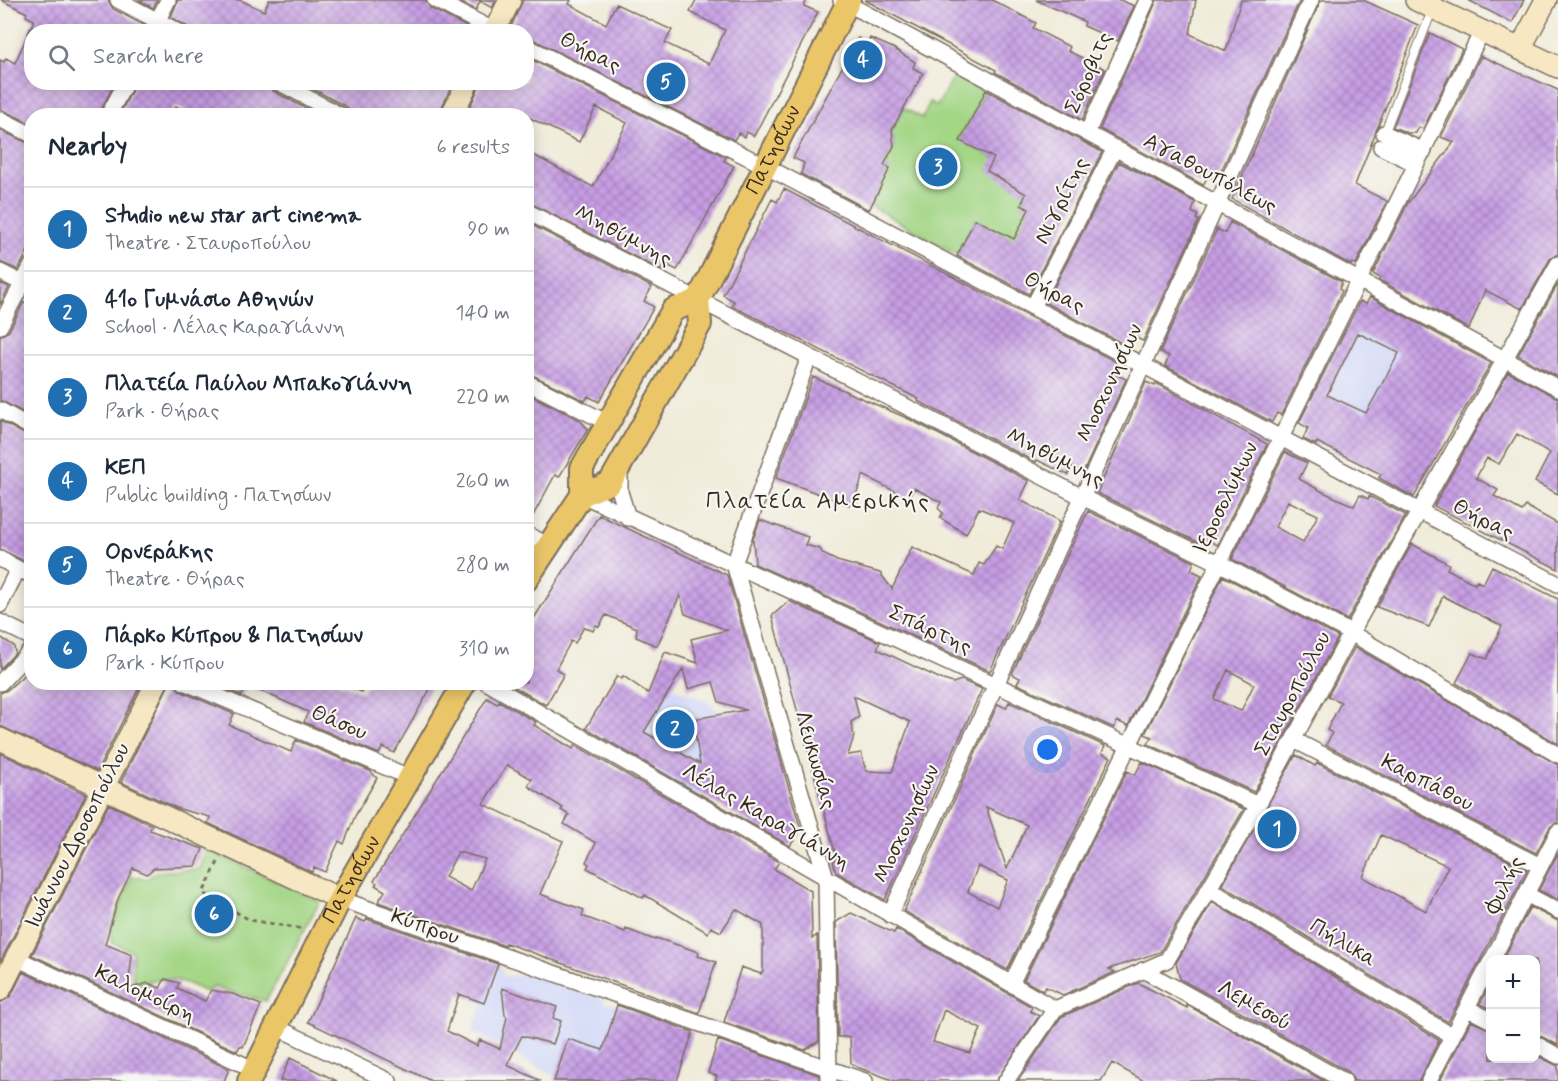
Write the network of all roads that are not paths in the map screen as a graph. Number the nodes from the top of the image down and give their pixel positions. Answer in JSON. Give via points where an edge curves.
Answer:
{"nodes":[{"id":1,"x":118,"y":0,"type":"edge"},
{"id":2,"x":168,"y":0,"type":"edge"},
{"id":3,"x":435,"y":0,"type":"edge"},
{"id":4,"x":510,"y":0,"type":"edge"},
{"id":5,"x":1311,"y":0,"type":"edge"},
{"id":6,"x":1546,"y":0,"type":"edge"},
{"id":7,"x":846,"y":1,"type":"edge"},
{"id":8,"x":1145,"y":1,"type":"edge"},
{"id":9,"x":1424,"y":4,"type":"edge"},
{"id":10,"x":152,"y":24,"type":"edge"},
{"id":11,"x":156,"y":24,"type":"edge"},
{"id":12,"x":481,"y":24,"type":"edge"},
{"id":13,"x":498,"y":24,"type":"edge"},
{"id":14,"x":1482,"y":31,"type":"junction"},
{"id":15,"x":1520,"y":49,"type":"junction"},
{"id":16,"x":534,"y":50,"type":"edge"},
{"id":17,"x":1558,"y":67,"type":"edge"},
{"id":18,"x":122,"y":90,"type":"edge"},
{"id":19,"x":293,"y":90,"type":"edge"},
{"id":20,"x":464,"y":90,"type":"edge"},
{"id":21,"x":112,"y":108,"type":"edge"},
{"id":22,"x":327,"y":108,"type":"edge"},
{"id":23,"x":455,"y":108,"type":"edge"},
{"id":24,"x":0,"y":119,"type":"edge"},
{"id":25,"x":24,"y":131,"type":"edge"},
{"id":26,"x":1087,"y":133,"type":"junction"},
{"id":27,"x":1382,"y":140,"type":"joint"},
{"id":28,"x":1115,"y":148,"type":"junction"},
{"id":29,"x":1420,"y":158,"type":"junction"},
{"id":30,"x":765,"y":166,"type":"junction"},
{"id":31,"x":1218,"y":203,"type":"junction"},
{"id":32,"x":534,"y":215,"type":"edge"},
{"id":33,"x":1558,"y":264,"type":"edge"},
{"id":34,"x":0,"y":272,"type":"edge"},
{"id":35,"x":1359,"y":280,"type":"junction"},
{"id":36,"x":24,"y":284,"type":"edge"},
{"id":37,"x":24,"y":290,"type":"edge"},
{"id":38,"x":698,"y":300,"type":"junction"},
{"id":39,"x":1033,"y":307,"type":"junction"},
{"id":40,"x":0,"y":326,"type":"edge"},
{"id":41,"x":809,"y":357,"type":"junction"},
{"id":42,"x":1505,"y":359,"type":"junction"},
{"id":43,"x":1143,"y":366,"type":"junction"},
{"id":44,"x":534,"y":386,"type":"edge"},
{"id":45,"x":1558,"y":388,"type":"edge"},
{"id":46,"x":0,"y":410,"type":"edge"},
{"id":47,"x":608,"y":423,"type":"junction"},
{"id":48,"x":24,"y":424,"type":"edge"},
{"id":49,"x":1281,"y":438,"type":"junction"},
{"id":50,"x":620,"y":467,"type":"junction"},
{"id":51,"x":582,"y":495,"type":"junction"},
{"id":52,"x":1082,"y":497,"type":"junction"},
{"id":53,"x":1419,"y":513,"type":"junction"},
{"id":54,"x":628,"y":518,"type":"junction"},
{"id":55,"x":534,"y":538,"type":"edge"},
{"id":56,"x":548,"y":545,"type":"junction"},
{"id":57,"x":0,"y":558,"type":"edge"},
{"id":58,"x":1219,"y":563,"type":"junction"},
{"id":59,"x":734,"y":564,"type":"junction"},
{"id":60,"x":534,"y":567,"type":"edge"},
{"id":61,"x":24,"y":571,"type":"edge"},
{"id":62,"x":24,"y":573,"type":"edge"},
{"id":63,"x":1558,"y":584,"type":"edge"},
{"id":64,"x":0,"y":604,"type":"edge"},
{"id":65,"x":0,"y":622,"type":"edge"},
{"id":66,"x":1351,"y":633,"type":"junction"},
{"id":67,"x":24,"y":634,"type":"edge"},
{"id":68,"x":24,"y":658,"type":"edge"},
{"id":69,"x":0,"y":683,"type":"edge"},
{"id":70,"x":996,"y":685,"type":"junction"},
{"id":71,"x":153,"y":690,"type":"edge"},
{"id":72,"x":203,"y":690,"type":"edge"},
{"id":73,"x":460,"y":690,"type":"edge"},
{"id":74,"x":500,"y":690,"type":"edge"},
{"id":75,"x":0,"y":739,"type":"edge"},
{"id":76,"x":1294,"y":740,"type":"junction"},
{"id":77,"x":1128,"y":746,"type":"junction"},
{"id":78,"x":1558,"y":755,"type":"edge"},
{"id":79,"x":410,"y":777,"type":"junction"},
{"id":80,"x":103,"y":787,"type":"junction"},
{"id":81,"x":1258,"y":805,"type":"junction"},
{"id":82,"x":1558,"y":832,"type":"edge"},
{"id":83,"x":1540,"y":866,"type":"junction"},
{"id":84,"x":826,"y":878,"type":"junction"},
{"id":85,"x":1209,"y":889,"type":"junction"},
{"id":86,"x":1526,"y":894,"type":"junction"},
{"id":87,"x":340,"y":899,"type":"junction"},
{"id":88,"x":1558,"y":910,"type":"edge"},
{"id":89,"x":890,"y":915,"type":"junction"},
{"id":90,"x":1494,"y":955,"type":"edge"},
{"id":91,"x":16,"y":958,"type":"junction"},
{"id":92,"x":1143,"y":970,"type":"junction"},
{"id":93,"x":1486,"y":971,"type":"edge"},
{"id":94,"x":1011,"y":984,"type":"junction"},
{"id":95,"x":0,"y":990,"type":"edge"},
{"id":96,"x":1467,"y":1008,"type":"junction"},
{"id":97,"x":1055,"y":1009,"type":"junction"},
{"id":98,"x":1486,"y":1018,"type":"edge"},
{"id":99,"x":276,"y":1027,"type":"junction"},
{"id":100,"x":1452,"y":1036,"type":"junction"},
{"id":101,"x":1540,"y":1046,"type":"edge"},
{"id":102,"x":1558,"y":1056,"type":"edge"},
{"id":103,"x":829,"y":1075,"type":"edge"},
{"id":104,"x":252,"y":1076,"type":"edge"},
{"id":105,"x":389,"y":1081,"type":"edge"},
{"id":106,"x":865,"y":1081,"type":"edge"},
{"id":107,"x":1006,"y":1081,"type":"edge"},
{"id":108,"x":1344,"y":1081,"type":"edge"},
{"id":109,"x":1430,"y":1081,"type":"edge"}],
"edges":[{"from":1,"to":10,"type":"street"},
{"from":2,"to":11,"type":"street"},
{"from":3,"to":12,"type":"street"},
{"from":4,"to":13,"type":"street"},
{"from":5,"to":31,"type":"street","name":"Μοσχονησίων"},
{"from":6,"to":15,"type":"street"},
{"from":7,"to":26,"type":"street","name":"Αγαθουπόλεως"},
{"from":7,"to":30,"type":"main road","name":"Πατησίων"},
{"from":8,"to":26,"type":"street","name":"Σόροβιτς"},
{"from":9,"to":14,"type":"street"},
{"from":9,"to":27,"type":"lane"},
{"from":14,"to":15,"type":"street"},
{"from":14,"to":29,"type":"street","name":"Ιεροσολύμων"},
{"from":15,"to":17,"type":"street"},
{"from":16,"to":30,"type":"street","name":"Θήρας"},
{"from":18,"to":21,"type":"street"},
{"from":19,"to":22,"type":"street"},
{"from":20,"to":23,"type":"street"},
{"from":24,"to":25,"type":"street"},
{"from":26,"to":28,"type":"street","name":"Αγαθουπόλεως"},
{"from":27,"to":29,"type":"street"},
{"from":28,"to":31,"type":"street","name":"Αγαθουπόλεως"},
{"from":28,"to":39,"type":"street","name":"Νιγρίτης"},
{"from":29,"to":35,"type":"street","name":"Ιεροσολύμων"},
{"from":30,"to":38,"type":"main road","name":"Πατησίων"},
{"from":30,"to":39,"type":"street","name":"Θήρας"},
{"from":31,"to":35,"type":"street","name":"Αγαθουπόλεως"},
{"from":31,"to":43,"type":"street","name":"Μοσχονησίων"},
{"from":32,"to":38,"type":"street","name":"Μηθύμνης"},
{"from":33,"to":42,"type":"street","name":"Σταυροπούλου"},
{"from":34,"to":36,"type":"street"},
{"from":35,"to":42,"type":"street","name":"Αγαθουπόλεως"},
{"from":35,"to":49,"type":"street","name":"Ιεροσολύμων"},
{"from":37,"to":40,"type":"street"},
{"from":38,"to":41,"type":"street","name":"Μηθύμνης"},
{"from":38,"to":47,"type":"main road","via":[[673,310]]},
{"from":38,"to":50,"type":"main road","name":"Πατησίων","via":[[700,324]]},
{"from":39,"to":43,"type":"street","name":"Θήρας"},
{"from":41,"to":52,"type":"street","name":"Μηθύμνης"},
{"from":41,"to":59,"type":"street"},
{"from":42,"to":45,"type":"street","name":"Αγαθουπόλεως"},
{"from":42,"to":53,"type":"street","name":"Σταυροπούλου"},
{"from":43,"to":49,"type":"street","name":"Θήρας"},
{"from":43,"to":52,"type":"street","name":"Μοσχονησίων"},
{"from":44,"to":47,"type":"street"},
{"from":46,"to":48,"type":"street"},
{"from":47,"to":51,"type":"main road","via":[[582,468]]},
{"from":49,"to":53,"type":"street","name":"Θήρας"},
{"from":49,"to":58,"type":"street","name":"Ιεροσολύμων"},
{"from":50,"to":51,"type":"main road","name":"Πατησίων","via":[[610,483]]},
{"from":50,"to":54,"type":"street","via":[[620,492]]},
{"from":51,"to":54,"type":"street","name":"Σπάρτης"},
{"from":51,"to":56,"type":"main road"},
{"from":52,"to":58,"type":"street","name":"Μηθύμνης"},
{"from":52,"to":70,"type":"street","name":"Μοσχονησίων"},
{"from":53,"to":63,"type":"street","name":"Θήρας"},
{"from":53,"to":66,"type":"street","name":"Σταυροπούλου"},
{"from":54,"to":59,"type":"street","name":"Σπάρτης"},
{"from":55,"to":56,"type":"street"},
{"from":56,"to":60,"type":"main road"},
{"from":57,"to":61,"type":"street"},
{"from":58,"to":66,"type":"street","name":"Μηθύμνης"},
{"from":58,"to":77,"type":"street","name":"Ιεροσολύμων"},
{"from":59,"to":70,"type":"street","name":"Σπάρτης"},
{"from":59,"to":84,"type":"street","name":"Λευκωσίας"},
{"from":62,"to":64,"type":"street"},
{"from":65,"to":67,"type":"street"},
{"from":66,"to":76,"type":"street","name":"Σταυροπούλου"},
{"from":66,"to":78,"type":"street","name":"Μηθύμνης"},
{"from":68,"to":69,"type":"street"},
{"from":70,"to":77,"type":"street","name":"Σπάρτης"},
{"from":70,"to":89,"type":"street","name":"Μοσχονησίων"},
{"from":71,"to":80,"type":"street","name":"Ιωάννου Δροσοπούλου"},
{"from":72,"to":79,"type":"street","name":"Θάσου"},
{"from":73,"to":79,"type":"main road","name":"Πατησίων"},
{"from":74,"to":84,"type":"street","name":"Λέλας Καραγιάννη"},
{"from":75,"to":80,"type":"street","name":"Κύπρου"},
{"from":76,"to":81,"type":"street","name":"Σταυροπούλου"},
{"from":76,"to":83,"type":"street","name":"Καρπάθου"},
{"from":77,"to":81,"type":"street","name":"Σπάρτης"},
{"from":77,"to":94,"type":"street","name":"Ιεροσολύμων"},
{"from":79,"to":87,"type":"main road","name":"Πατησίων"},
{"from":80,"to":87,"type":"street","name":"Κύπρου"},
{"from":80,"to":91,"type":"street","name":"Ιωάννου Δροσοπούλου"},
{"from":81,"to":85,"type":"street","name":"Σταυροπούλου"},
{"from":82,"to":83,"type":"street","name":"Φυλής"},
{"from":83,"to":86,"type":"street","name":"Φυλής"},
{"from":84,"to":89,"type":"street","name":"Λέλας Καραγιάννη"},
{"from":84,"to":103,"type":"street","name":"Λευκωσίας"},
{"from":85,"to":92,"type":"street","name":"Σταυροπούλου","via":[[1167,960]]},
{"from":85,"to":100,"type":"street","name":"Πήλικα"},
{"from":86,"to":88,"type":"street"},
{"from":86,"to":90,"type":"street","name":"Φυλής"},
{"from":87,"to":99,"type":"main road","name":"Πατησίων"},
{"from":87,"to":103,"type":"street","name":"Κύπρου"},
{"from":89,"to":94,"type":"street","name":"Λέλας Καραγιάννη"},
{"from":91,"to":95,"type":"street","name":"Ιωάννου Δροσοπούλου"},
{"from":91,"to":104,"type":"street","name":"Καλομοίρη"},
{"from":92,"to":97,"type":"street","name":"Σταυροπούλου"},
{"from":92,"to":108,"type":"street","name":"Λεμεσού"},
{"from":93,"to":96,"type":"street","name":"Φυλής"},
{"from":94,"to":97,"type":"street","name":"Λέλας Καραγιάννη"},
{"from":96,"to":98,"type":"street"},
{"from":96,"to":100,"type":"street","name":"Φυλής"},
{"from":97,"to":107,"type":"street"},
{"from":99,"to":104,"type":"main road","name":"Πατησίων"},
{"from":99,"to":105,"type":"street"},
{"from":100,"to":109,"type":"street","name":"Φυλής"},
{"from":101,"to":102,"type":"street"},
{"from":103,"to":106,"type":"street","name":"Κύπρου"}]}
